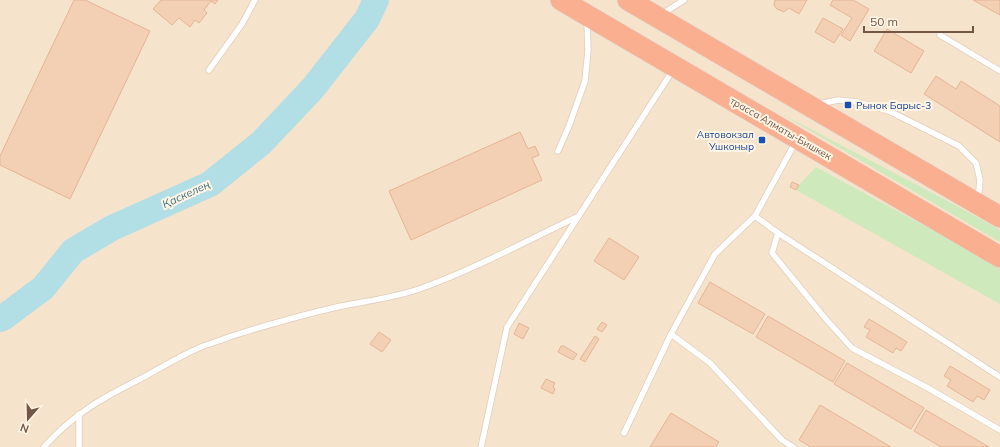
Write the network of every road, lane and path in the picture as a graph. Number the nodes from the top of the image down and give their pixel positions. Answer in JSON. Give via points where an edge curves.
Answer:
{"nodes":[{"id":1,"x":255,"y":0,"type":"edge"},
{"id":2,"x":561,"y":0,"type":"edge"},
{"id":3,"x":628,"y":0,"type":"edge"},
{"id":4,"x":684,"y":0,"type":"edge"},
{"id":5,"x":587,"y":15,"type":"junction"},
{"id":6,"x":657,"y":18,"type":"junction"},
{"id":7,"x":940,"y":35,"type":"dead end"},
{"id":8,"x":641,"y":46,"type":"junction"},
{"id":9,"x":676,"y":67,"type":"junction"},
{"id":10,"x":210,"y":70,"type":"dead end"},
{"id":11,"x":1000,"y":71,"type":"edge"},
{"id":12,"x":809,"y":106,"type":"junction"},
{"id":13,"x":798,"y":138,"type":"junction"},
{"id":14,"x":558,"y":151,"type":"dead end"},
{"id":15,"x":978,"y":204,"type":"junction"},
{"id":16,"x":579,"y":216,"type":"junction"},
{"id":17,"x":755,"y":216,"type":"junction"},
{"id":18,"x":1000,"y":217,"type":"edge"},
{"id":19,"x":778,"y":233,"type":"junction"},
{"id":20,"x":1000,"y":257,"type":"edge"},
{"id":21,"x":671,"y":334,"type":"junction"},
{"id":22,"x":1000,"y":377,"type":"edge"},
{"id":23,"x":79,"y":414,"type":"junction"},
{"id":24,"x":1000,"y":430,"type":"edge"},
{"id":25,"x":624,"y":433,"type":"dead end"},
{"id":26,"x":44,"y":447,"type":"edge"},
{"id":27,"x":79,"y":447,"type":"edge"},
{"id":28,"x":482,"y":447,"type":"edge"},
{"id":29,"x":792,"y":447,"type":"edge"}],
"edges":[{"from":1,"to":10,"type":"lane","via":[[242,24]]},
{"from":2,"to":5,"type":"highway","name":"трасса Алматы-Бишкек"},
{"from":3,"to":6,"type":"highway"},
{"from":4,"to":6,"type":"lane"},
{"from":5,"to":8,"type":"highway","name":"трасса Алматы-Бишкек"},
{"from":5,"to":14,"type":"lane","via":[[588,50],[585,81]]},
{"from":6,"to":8,"type":"highway"},
{"from":6,"to":12,"type":"highway"},
{"from":7,"to":11,"type":"lane"},
{"from":8,"to":9,"type":"highway","name":"трасса Алматы-Бишкек"},
{"from":9,"to":13,"type":"highway","name":"трасса Алматы-Бишкек"},
{"from":9,"to":16,"type":"lane"},
{"from":12,"to":15,"type":"highway"},
{"from":12,"to":15,"type":"lane","via":[[838,100],[857,102],[889,111],[959,146],[976,163],[980,180]]},
{"from":13,"to":17,"type":"lane"},
{"from":13,"to":20,"type":"highway","name":"трасса Алматы-Бишкек"},
{"from":15,"to":18,"type":"highway"},
{"from":16,"to":23,"type":"lane","via":[[422,288],[389,298],[295,318],[202,347],[103,398]]},
{"from":16,"to":28,"type":"lane","via":[[507,327]]},
{"from":17,"to":19,"type":"lane"},
{"from":17,"to":21,"type":"lane","via":[[715,254]]},
{"from":19,"to":22,"type":"lane"},
{"from":19,"to":24,"type":"lane","via":[[772,253],[852,348]]},
{"from":21,"to":25,"type":"lane"},
{"from":21,"to":29,"type":"lane","via":[[710,363],[782,440]]},
{"from":23,"to":26,"type":"lane"},
{"from":23,"to":27,"type":"lane"}]}
